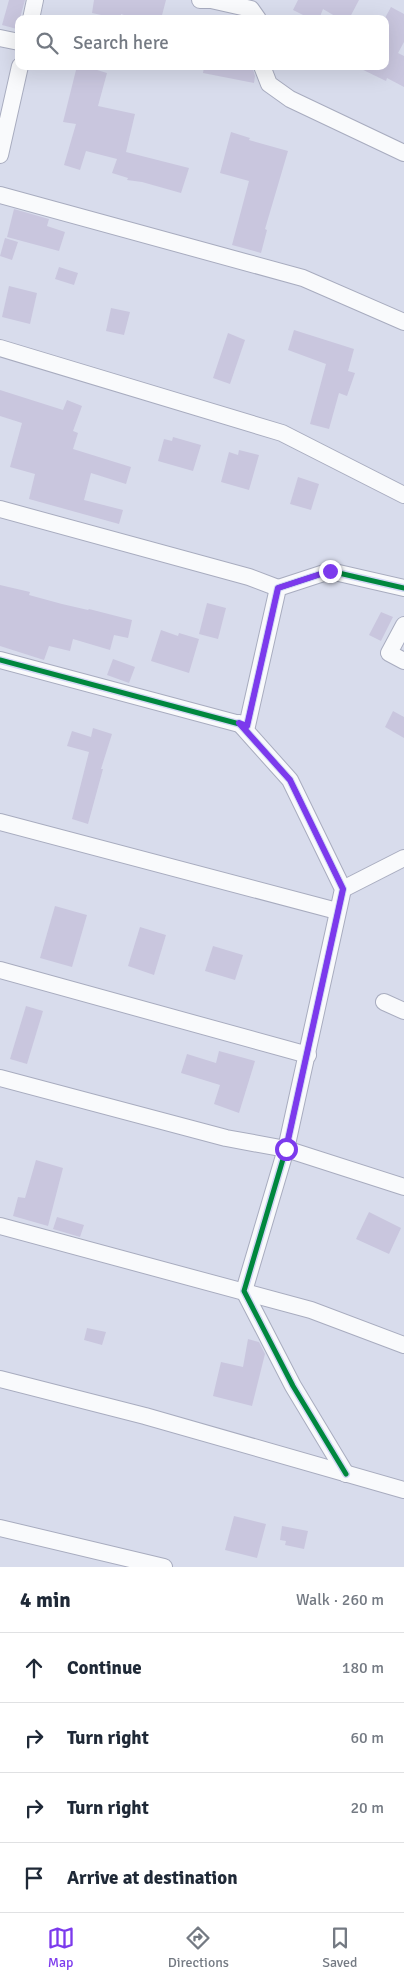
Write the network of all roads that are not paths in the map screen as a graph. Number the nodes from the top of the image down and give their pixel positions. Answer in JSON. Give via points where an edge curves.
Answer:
{"nodes":[{"id":1,"x":36,"y":0,"type":"edge"},
{"id":2,"x":200,"y":0,"type":"edge"},
{"id":3,"x":211,"y":0,"type":"edge"},
{"id":4,"x":32,"y":15,"type":"edge"},
{"id":5,"x":255,"y":15,"type":"edge"},
{"id":6,"x":0,"y":38,"type":"edge"},
{"id":7,"x":15,"y":41,"type":"edge"},
{"id":8,"x":19,"y":70,"type":"edge"},
{"id":9,"x":264,"y":70,"type":"edge"},
{"id":10,"x":404,"y":152,"type":"edge"},
{"id":11,"x":0,"y":155,"type":"edge"},
{"id":12,"x":0,"y":195,"type":"edge"},
{"id":13,"x":404,"y":322,"type":"edge"},
{"id":14,"x":0,"y":348,"type":"edge"},
{"id":15,"x":404,"y":495,"type":"edge"},
{"id":16,"x":0,"y":509,"type":"edge"},
{"id":17,"x":278,"y":588,"type":"junction"},
{"id":18,"x":404,"y":588,"type":"edge"},
{"id":19,"x":404,"y":625,"type":"edge"},
{"id":20,"x":0,"y":660,"type":"edge"},
{"id":21,"x":404,"y":661,"type":"edge"},
{"id":22,"x":239,"y":723,"type":"junction"},
{"id":23,"x":0,"y":822,"type":"edge"},
{"id":24,"x":404,"y":858,"type":"edge"},
{"id":25,"x":343,"y":889,"type":"junction"},
{"id":26,"x":338,"y":911,"type":"junction"},
{"id":27,"x":0,"y":970,"type":"edge"},
{"id":28,"x":384,"y":1002,"type":"dead end"},
{"id":29,"x":404,"y":1011,"type":"edge"},
{"id":30,"x":308,"y":1055,"type":"junction"},
{"id":31,"x":0,"y":1078,"type":"edge"},
{"id":32,"x":286,"y":1149,"type":"junction"},
{"id":33,"x":404,"y":1187,"type":"edge"},
{"id":34,"x":0,"y":1226,"type":"edge"},
{"id":35,"x":244,"y":1291,"type":"junction"},
{"id":36,"x":404,"y":1345,"type":"edge"},
{"id":37,"x":0,"y":1379,"type":"edge"},
{"id":38,"x":346,"y":1474,"type":"junction"},
{"id":39,"x":404,"y":1490,"type":"edge"},
{"id":40,"x":0,"y":1528,"type":"edge"},
{"id":41,"x":164,"y":1567,"type":"edge"}],
"edges":[{"from":1,"to":4,"type":"street"},
{"from":2,"to":3,"type":"street"},
{"from":3,"to":5,"type":"street","via":[[251,9]]},
{"from":6,"to":7,"type":"street"},
{"from":8,"to":11,"type":"street"},
{"from":9,"to":10,"type":"street","via":[[269,84],[290,98]]},
{"from":12,"to":13,"type":"street","via":[[303,278]]},
{"from":14,"to":15,"type":"street","via":[[282,433]]},
{"from":16,"to":17,"type":"street","via":[[249,577]]},
{"from":17,"to":18,"type":"street","via":[[330,571]]},
{"from":17,"to":22,"type":"street","via":[[247,726]]},
{"from":19,"to":21,"type":"street","via":[[389,653]]},
{"from":20,"to":22,"type":"street"},
{"from":22,"to":25,"type":"street","via":[[290,780]]},
{"from":23,"to":26,"type":"street"},
{"from":24,"to":25,"type":"street"},
{"from":25,"to":26,"type":"street"},
{"from":26,"to":30,"type":"street"},
{"from":27,"to":30,"type":"street"},
{"from":28,"to":29,"type":"street"},
{"from":30,"to":32,"type":"street"},
{"from":31,"to":32,"type":"street","via":[[226,1138]]},
{"from":32,"to":33,"type":"street"},
{"from":32,"to":35,"type":"street"},
{"from":34,"to":35,"type":"street"},
{"from":35,"to":36,"type":"street","via":[[311,1310]]},
{"from":35,"to":38,"type":"street","via":[[293,1386]]},
{"from":37,"to":38,"type":"street","via":[[145,1416]]},
{"from":38,"to":39,"type":"street"},
{"from":40,"to":41,"type":"street"}]}
